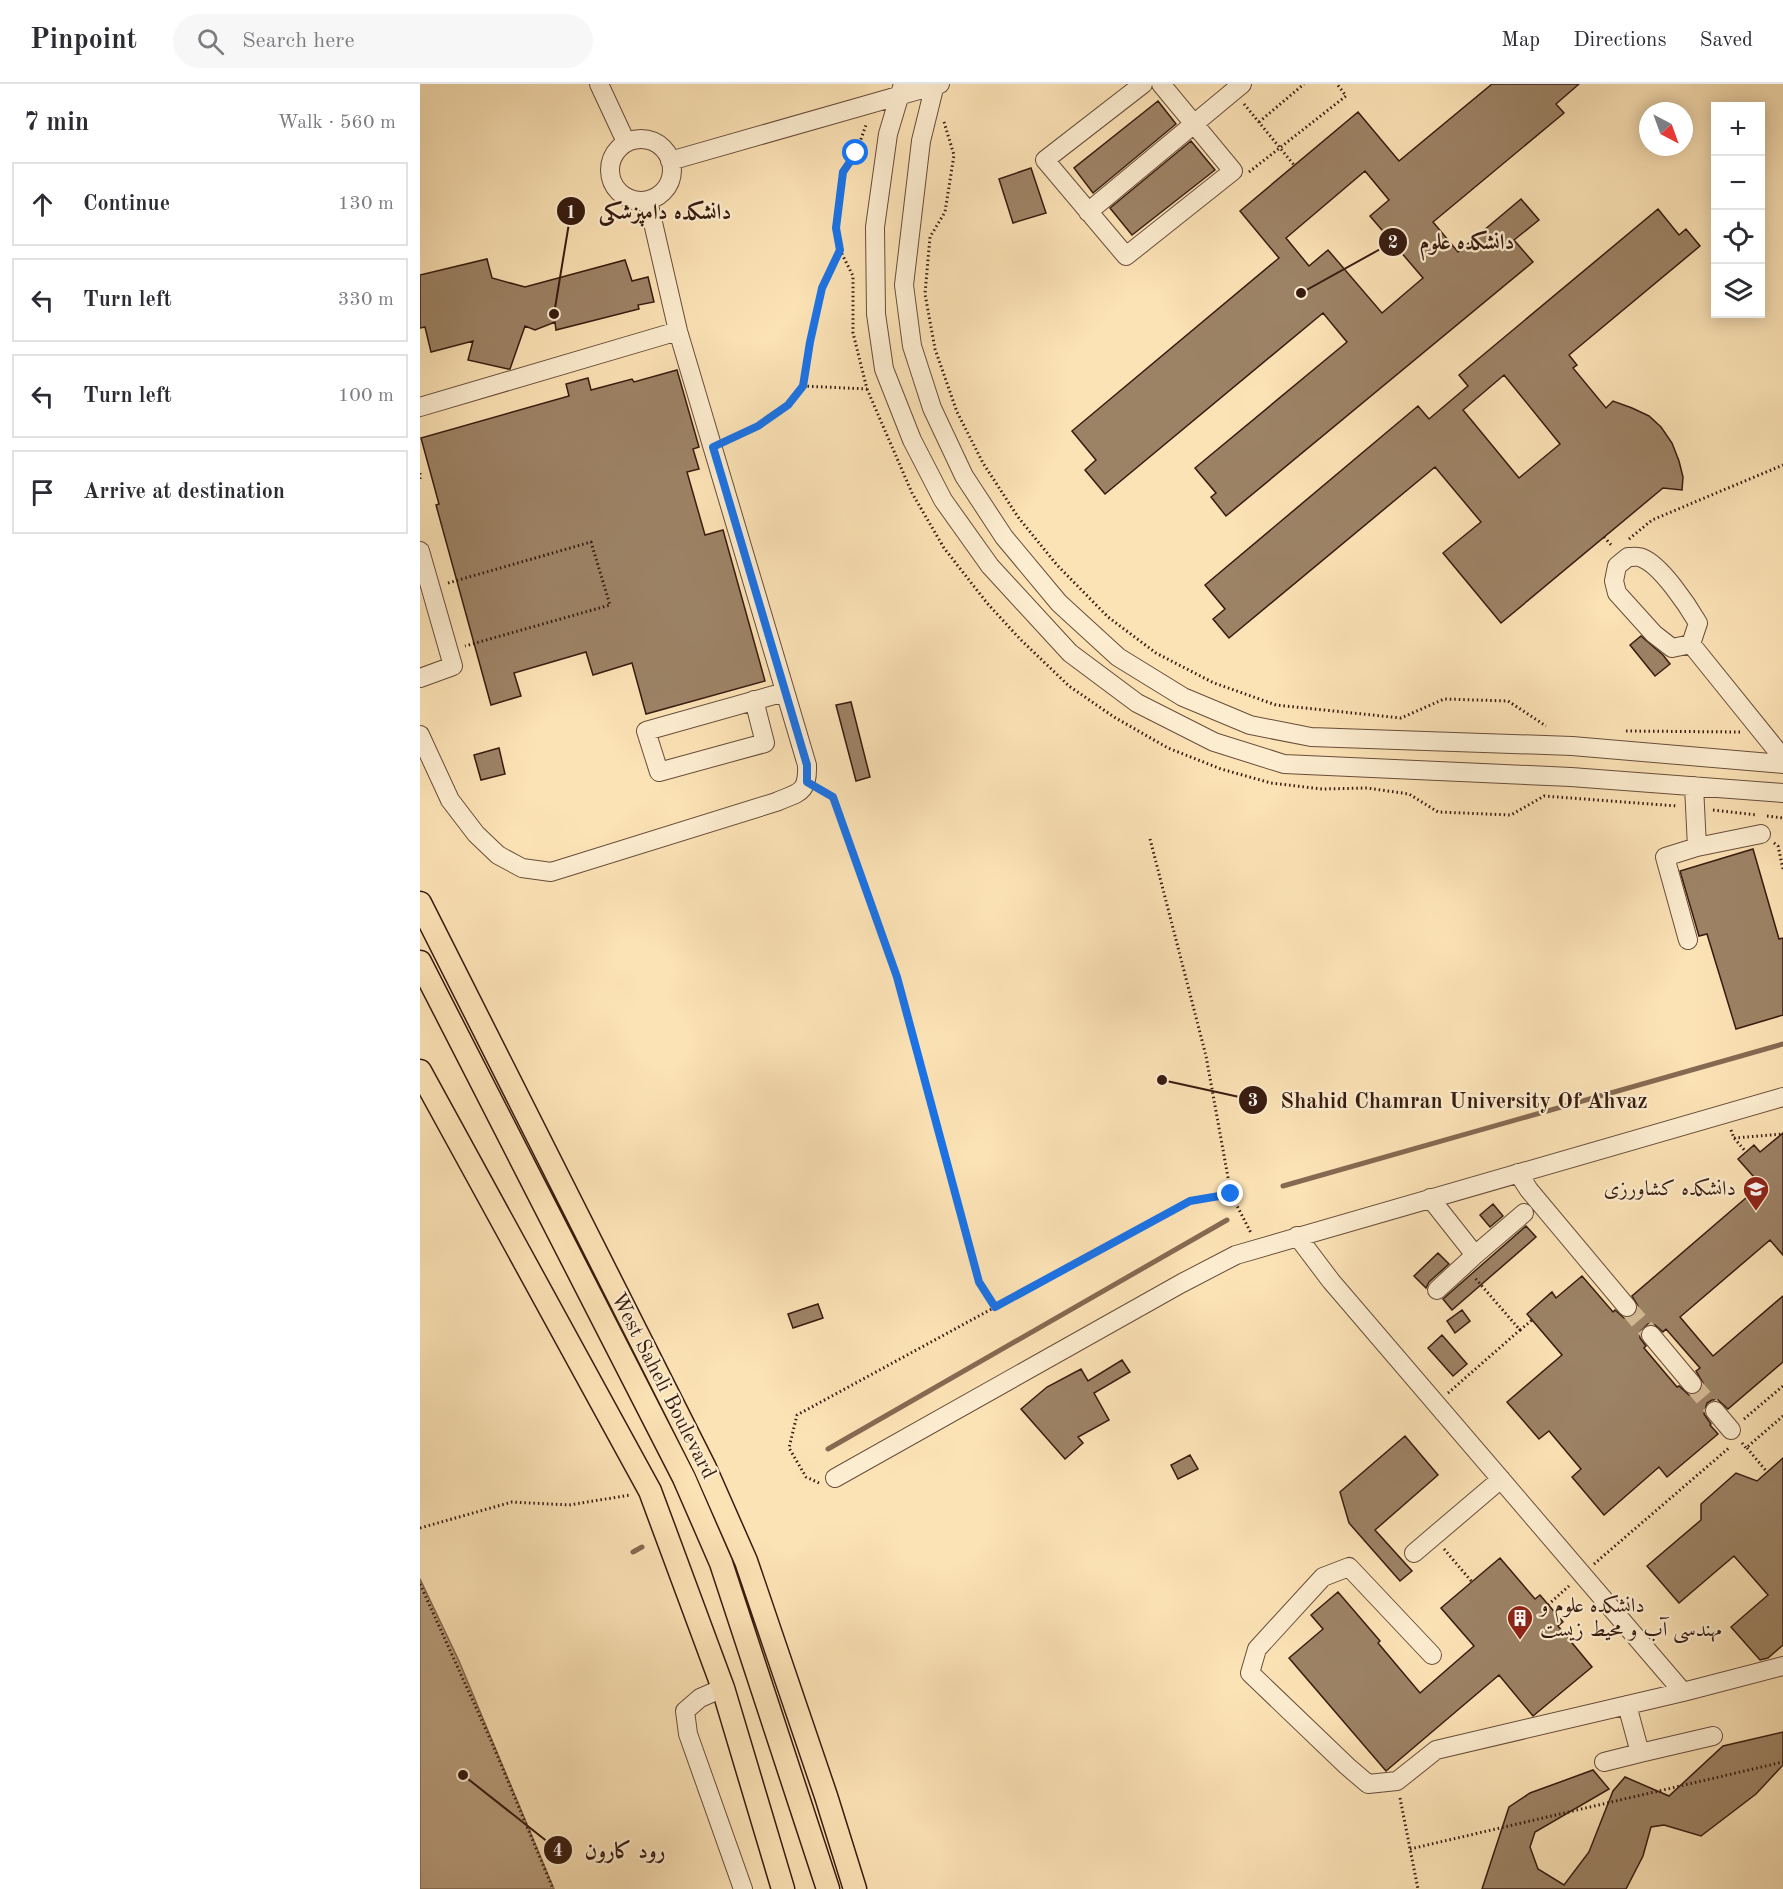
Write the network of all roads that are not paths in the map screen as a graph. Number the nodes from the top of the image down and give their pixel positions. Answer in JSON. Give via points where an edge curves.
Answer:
{"nodes":[{"id":1,"x":599,"y":84,"type":"edge"},
{"id":2,"x":937,"y":84,"type":"edge"},
{"id":3,"x":1143,"y":84,"type":"edge"},
{"id":4,"x":1161,"y":84,"type":"edge"},
{"id":5,"x":1237,"y":88,"type":"edge"},
{"id":6,"x":901,"y":90,"type":"edge"},
{"id":7,"x":1195,"y":125,"type":"junction"},
{"id":8,"x":626,"y":142,"type":"junction"},
{"id":9,"x":670,"y":161,"type":"junction"},
{"id":10,"x":648,"y":201,"type":"junction"},
{"id":11,"x":1088,"y":212,"type":"junction"},
{"id":12,"x":678,"y":331,"type":"junction"},
{"id":13,"x":420,"y":407,"type":"edge"},
{"id":14,"x":420,"y":551,"type":"edge"},
{"id":15,"x":1690,"y":644,"type":"junction"},
{"id":16,"x":420,"y":678,"type":"edge"},
{"id":17,"x":785,"y":692,"type":"junction"},
{"id":18,"x":754,"y":700,"type":"junction"},
{"id":19,"x":420,"y":735,"type":"edge"},
{"id":20,"x":1572,"y":746,"type":"junction"},
{"id":21,"x":1622,"y":750,"type":"junction"},
{"id":22,"x":1783,"y":758,"type":"edge"},
{"id":23,"x":1783,"y":764,"type":"edge"},
{"id":24,"x":1570,"y":777,"type":"junction"},
{"id":25,"x":1620,"y":780,"type":"junction"},
{"id":26,"x":1694,"y":786,"type":"junction"},
{"id":27,"x":1783,"y":793,"type":"edge"},
{"id":28,"x":1761,"y":834,"type":"road end"},
{"id":29,"x":1697,"y":847,"type":"junction"},
{"id":30,"x":420,"y":903,"type":"edge"},
{"id":31,"x":1688,"y":940,"type":"dead end"},
{"id":32,"x":420,"y":962,"type":"edge"},
{"id":33,"x":420,"y":1071,"type":"edge"},
{"id":34,"x":1783,"y":1097,"type":"edge"},
{"id":35,"x":1518,"y":1173,"type":"junction"},
{"id":36,"x":1430,"y":1198,"type":"junction"},
{"id":37,"x":1524,"y":1213,"type":"dead end"},
{"id":38,"x":1297,"y":1236,"type":"junction"},
{"id":39,"x":1469,"y":1260,"type":"junction"},
{"id":40,"x":1437,"y":1290,"type":"dead end"},
{"id":41,"x":1627,"y":1307,"type":"tunnel mouth"},
{"id":42,"x":1651,"y":1335,"type":"tunnel mouth"},
{"id":43,"x":1692,"y":1384,"type":"tunnel mouth"},
{"id":44,"x":1715,"y":1411,"type":"tunnel mouth"},
{"id":45,"x":1735,"y":1435,"type":"road end"},
{"id":46,"x":835,"y":1478,"type":"road end"},
{"id":47,"x":1501,"y":1479,"type":"junction"},
{"id":48,"x":1414,"y":1553,"type":"dead end"},
{"id":49,"x":1432,"y":1655,"type":"dead end"},
{"id":50,"x":1783,"y":1666,"type":"edge"},
{"id":51,"x":723,"y":1688,"type":"junction"},
{"id":52,"x":1683,"y":1692,"type":"junction"},
{"id":53,"x":1627,"y":1705,"type":"junction"},
{"id":54,"x":1713,"y":1736,"type":"dead end"},
{"id":55,"x":1640,"y":1754,"type":"junction"},
{"id":56,"x":1604,"y":1762,"type":"dead end"},
{"id":57,"x":743,"y":1889,"type":"edge"},
{"id":58,"x":783,"y":1889,"type":"edge"},
{"id":59,"x":828,"y":1889,"type":"edge"},
{"id":60,"x":855,"y":1889,"type":"edge"}],
"edges":[{"from":1,"to":8,"type":"lane"},
{"from":2,"to":6,"type":"lane"},
{"from":2,"to":20,"type":"lane","via":[[921,141],[904,285],[912,346],[932,408],[964,476],[1004,537],[1059,603],[1118,657],[1183,697],[1250,725],[1311,737]]},
{"from":3,"to":11,"type":"lane","via":[[1045,160]]},
{"from":4,"to":7,"type":"lane"},
{"from":5,"to":7,"type":"lane"},
{"from":6,"to":9,"type":"lane","via":[[871,103]]},
{"from":6,"to":24,"type":"lane","via":[[888,134],[875,227],[876,314],[884,369],[912,440],[943,500],[990,566],[1070,653],[1137,703],[1214,742],[1284,764]]},
{"from":7,"to":11,"type":"lane"},
{"from":7,"to":11,"type":"lane","via":[[1233,171],[1126,256]]},
{"from":8,"to":9,"type":"lane","via":[[647,139],[660,145]]},
{"from":8,"to":10,"type":"lane","via":[[612,157],[612,184],[621,195],[634,201]]},
{"from":9,"to":10,"type":"lane","via":[[669,183],[661,194]]},
{"from":10,"to":12,"type":"lane"},
{"from":12,"to":13,"type":"lane"},
{"from":12,"to":17,"type":"lane"},
{"from":14,"to":16,"type":"lane","via":[[453,666]]},
{"from":15,"to":15,"type":"lane","via":[[1698,623],[1684,600],[1656,567],[1642,557],[1619,555],[1614,581],[1617,593],[1672,648]]},
{"from":15,"to":22,"type":"lane"},
{"from":17,"to":18,"type":"lane"},
{"from":17,"to":19,"type":"lane","via":[[807,765],[807,782],[800,792],[551,872],[522,868],[498,855],[476,834],[450,800]]},
{"from":18,"to":18,"type":"lane","via":[[646,731],[658,772],[765,743]]},
{"from":20,"to":21,"type":"lane"},
{"from":20,"to":24,"type":"lane"},
{"from":21,"to":23,"type":"lane"},
{"from":21,"to":25,"type":"lane"},
{"from":24,"to":25,"type":"lane"},
{"from":25,"to":26,"type":"lane"},
{"from":26,"to":27,"type":"lane"},
{"from":26,"to":29,"type":"lane"},
{"from":28,"to":29,"type":"lane"},
{"from":29,"to":31,"type":"lane","via":[[1665,857]]},
{"from":30,"to":60,"type":"main road","name":"West Saheli Boulevard","via":[[710,1479],[746,1561]]},
{"from":32,"to":59,"type":"main road","name":"West Saheli Boulevard","via":[[684,1478],[717,1553]]},
{"from":33,"to":51,"type":"main road","via":[[650,1491]]},
{"from":34,"to":35,"type":"lane"},
{"from":35,"to":36,"type":"lane"},
{"from":35,"to":41,"type":"lane"},
{"from":36,"to":38,"type":"lane"},
{"from":36,"to":39,"type":"lane"},
{"from":37,"to":39,"type":"lane"},
{"from":38,"to":46,"type":"lane","via":[[1236,1255],[1182,1283]]},
{"from":38,"to":47,"type":"lane"},
{"from":39,"to":40,"type":"lane"},
{"from":42,"to":43,"type":"lane"},
{"from":44,"to":45,"type":"lane"},
{"from":47,"to":48,"type":"lane"},
{"from":47,"to":52,"type":"lane"},
{"from":49,"to":53,"type":"lane","via":[[1349,1567],[1323,1577],[1257,1649],[1251,1673],[1368,1784],[1396,1781],[1436,1750]]},
{"from":50,"to":52,"type":"lane"},
{"from":51,"to":57,"type":"lane","via":[[700,1698],[685,1711],[688,1734]]},
{"from":51,"to":58,"type":"main road"},
{"from":52,"to":53,"type":"lane"},
{"from":53,"to":55,"type":"lane"},
{"from":54,"to":55,"type":"lane"},
{"from":55,"to":56,"type":"lane"}]}
